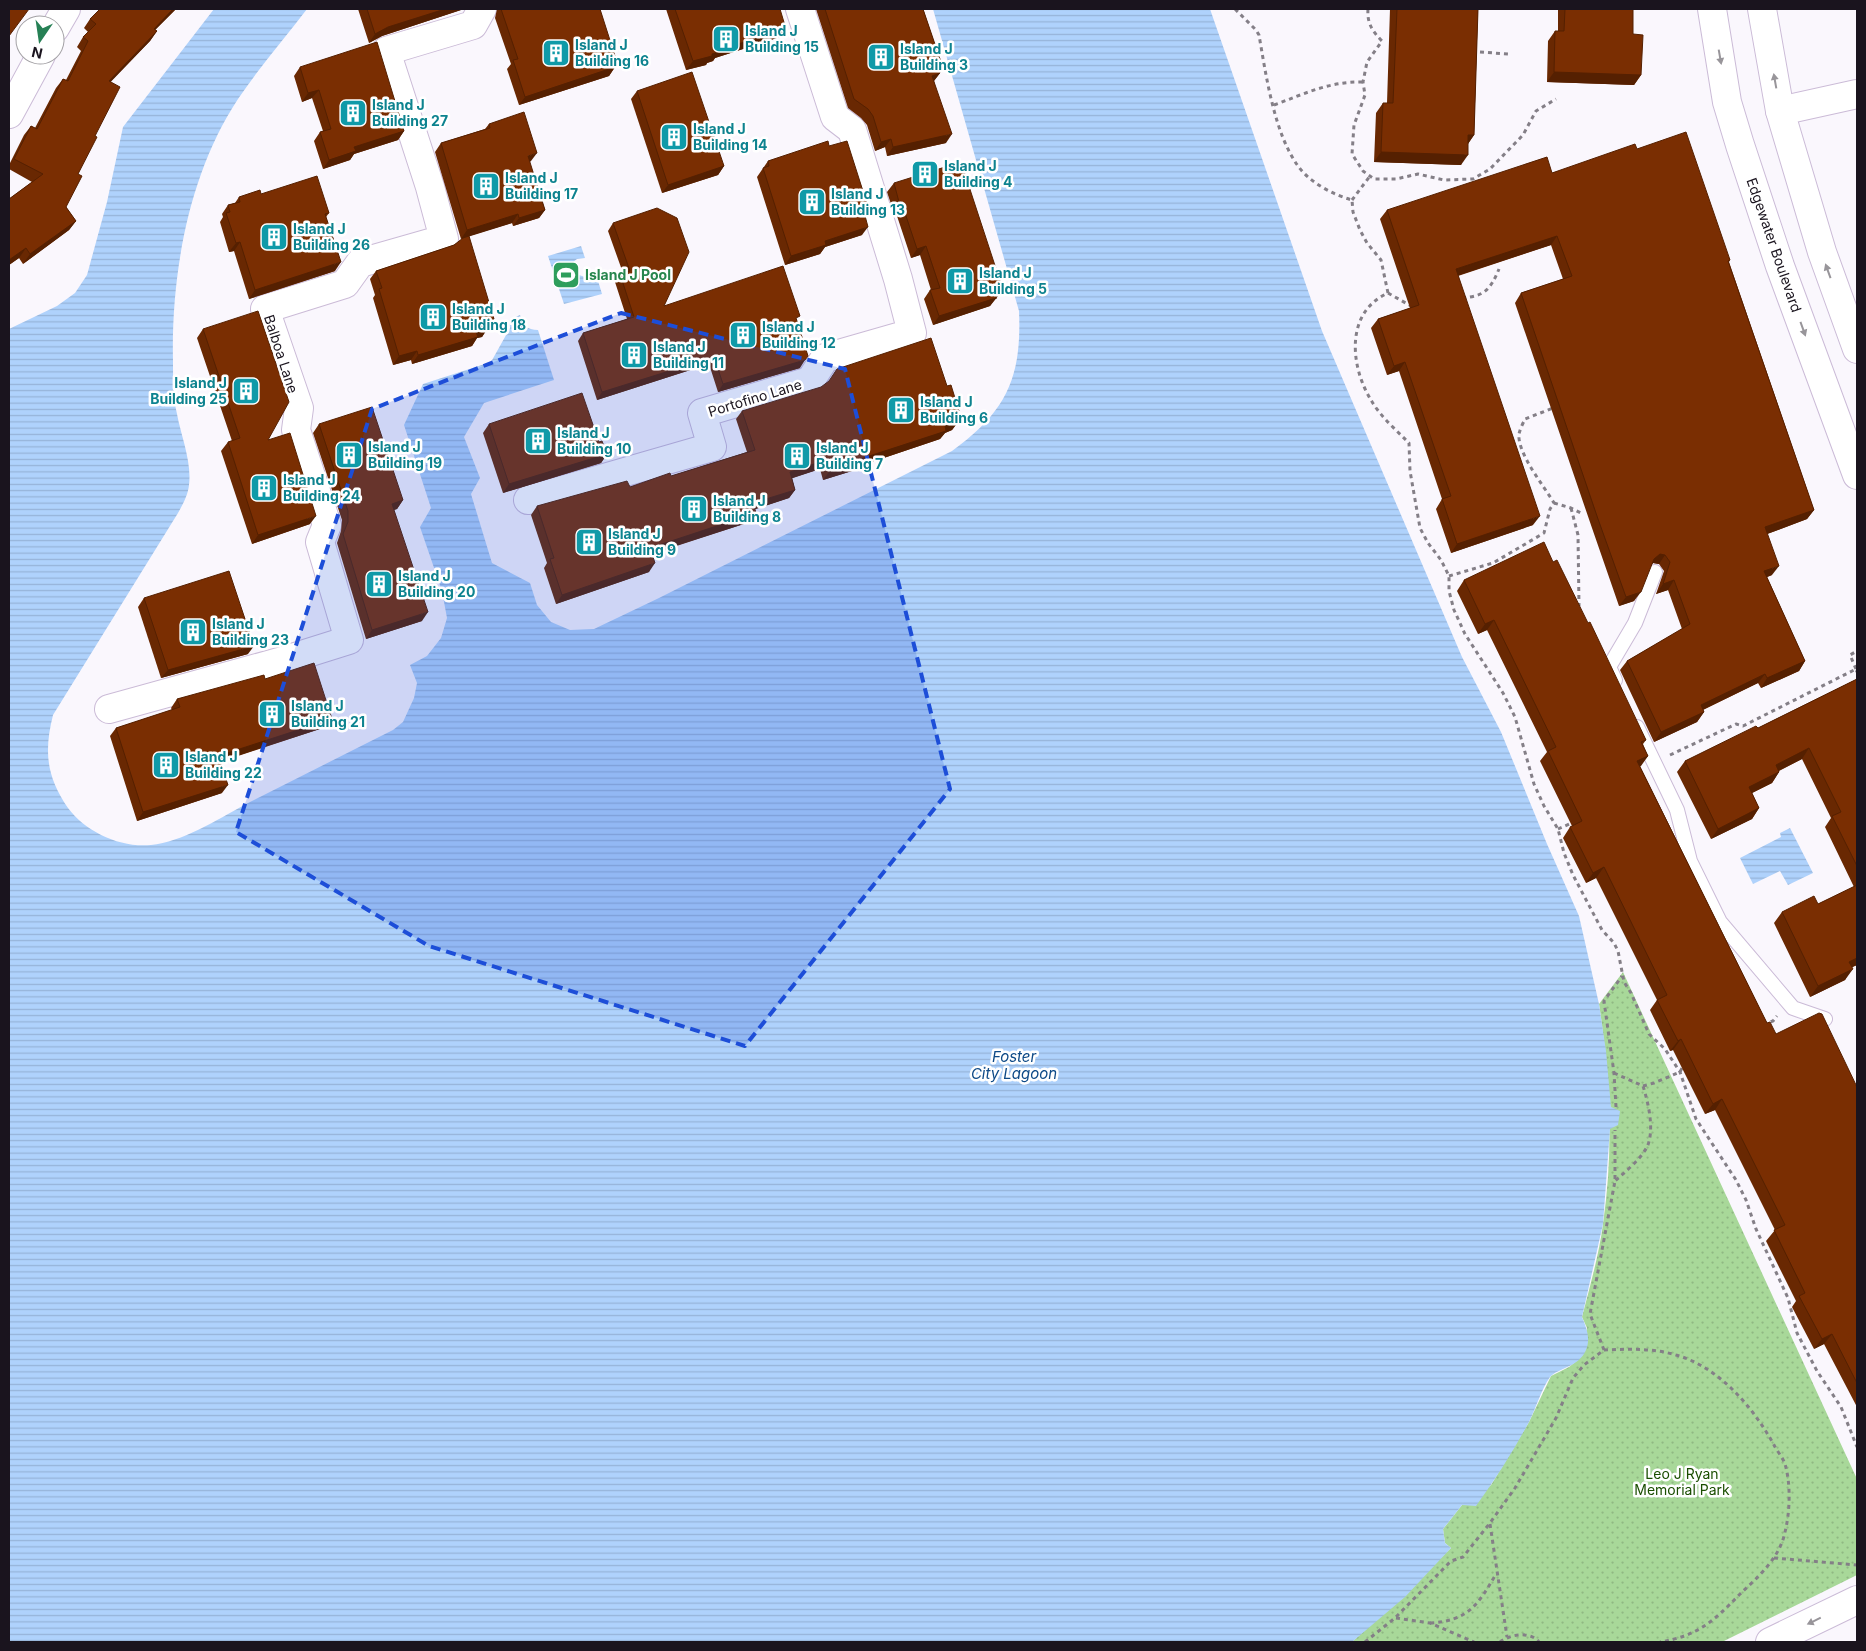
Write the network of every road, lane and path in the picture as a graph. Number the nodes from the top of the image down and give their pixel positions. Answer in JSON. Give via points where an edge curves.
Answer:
{"nodes":[{"id":1,"x":482,"y":9,"type":"edge"},
{"id":2,"x":800,"y":9,"type":"edge"},
{"id":3,"x":1235,"y":9,"type":"edge"},
{"id":4,"x":1368,"y":9,"type":"edge"},
{"id":5,"x":1712,"y":9,"type":"edge"},
{"id":6,"x":1762,"y":9,"type":"edge"},
{"id":7,"x":1480,"y":52,"type":"dead end"},
{"id":8,"x":1508,"y":54,"type":"dead end"},
{"id":9,"x":36,"y":65,"type":"edge"},
{"id":10,"x":1363,"y":82,"type":"junction"},
{"id":11,"x":1857,"y":94,"type":"edge"},
{"id":12,"x":1556,"y":99,"type":"dead end"},
{"id":13,"x":1274,"y":105,"type":"junction"},
{"id":14,"x":1780,"y":110,"type":"junction"},
{"id":15,"x":9,"y":114,"type":"edge"},
{"id":16,"x":1370,"y":176,"type":"junction"},
{"id":17,"x":1352,"y":200,"type":"junction"},
{"id":18,"x":1499,"y":269,"type":"edge"},
{"id":19,"x":1388,"y":293,"type":"junction"},
{"id":20,"x":1455,"y":298,"type":"edge"},
{"id":21,"x":1418,"y":309,"type":"edge"},
{"id":22,"x":1857,"y":349,"type":"edge"},
{"id":23,"x":1558,"y":406,"type":"edge"},
{"id":24,"x":1857,"y":475,"type":"edge"},
{"id":25,"x":528,"y":500,"type":"dead end"},
{"id":26,"x":1554,"y":503,"type":"junction"},
{"id":27,"x":1571,"y":508,"type":"junction"},
{"id":28,"x":1581,"y":513,"type":"dead end"},
{"id":29,"x":1655,"y":572,"type":"edge"},
{"id":30,"x":1449,"y":576,"type":"junction"},
{"id":31,"x":1583,"y":614,"type":"edge"},
{"id":32,"x":1857,"y":651,"type":"edge"},
{"id":33,"x":1856,"y":671,"type":"edge"},
{"id":34,"x":1621,"y":693,"type":"edge"},
{"id":35,"x":109,"y":709,"type":"dead end"},
{"id":36,"x":1629,"y":710,"type":"edge"},
{"id":37,"x":1654,"y":762,"type":"junction"},
{"id":38,"x":1576,"y":821,"type":"edge"},
{"id":39,"x":1558,"y":830,"type":"junction"},
{"id":40,"x":1622,"y":975,"type":"junction"},
{"id":41,"x":1787,"y":1001,"type":"junction"},
{"id":42,"x":1824,"y":1019,"type":"edge"},
{"id":43,"x":1756,"y":1027,"type":"edge"},
{"id":44,"x":1692,"y":1060,"type":"edge"},
{"id":45,"x":1680,"y":1072,"type":"junction"},
{"id":46,"x":1614,"y":1073,"type":"junction"},
{"id":47,"x":1643,"y":1086,"type":"junction"},
{"id":48,"x":1616,"y":1106,"type":"dead end"},
{"id":49,"x":1615,"y":1130,"type":"dead end"},
{"id":50,"x":1615,"y":1181,"type":"junction"},
{"id":51,"x":1795,"y":1292,"type":"edge"},
{"id":52,"x":1786,"y":1296,"type":"junction"},
{"id":53,"x":1604,"y":1350,"type":"junction"},
{"id":54,"x":1857,"y":1447,"type":"edge"},
{"id":55,"x":1490,"y":1523,"type":"junction"},
{"id":56,"x":1774,"y":1558,"type":"junction"},
{"id":57,"x":1857,"y":1565,"type":"edge"},
{"id":58,"x":1496,"y":1574,"type":"junction"},
{"id":59,"x":1857,"y":1600,"type":"edge"},
{"id":60,"x":1395,"y":1618,"type":"junction"},
{"id":61,"x":1430,"y":1623,"type":"junction"},
{"id":62,"x":1507,"y":1637,"type":"junction"},
{"id":63,"x":1365,"y":1642,"type":"edge"},
{"id":64,"x":1474,"y":1642,"type":"edge"},
{"id":65,"x":1500,"y":1642,"type":"edge"},
{"id":66,"x":1539,"y":1642,"type":"edge"},
{"id":67,"x":1660,"y":1642,"type":"edge"},
{"id":68,"x":1770,"y":1642,"type":"edge"}],
"edges":[{"from":1,"to":35,"type":"street","name":"Balboa Lane","via":[[473,25],[386,51],[444,239],[360,263],[345,284],[266,309],[299,408],[296,430],[327,524],[320,542],[349,640]]},
{"from":2,"to":25,"type":"street","name":"Portofino Lane","via":[[835,118],[852,130],[912,333],[825,358],[810,381],[702,413],[712,447]]},
{"from":3,"to":13,"type":"path","via":[[1259,35]]},
{"from":4,"to":10,"type":"path","via":[[1367,20],[1382,41],[1367,62]]},
{"from":5,"to":24,"type":"street","name":"Edgewater Boulevard","one_way":true,"via":[[1727,102],[1740,145],[1780,266]]},
{"from":14,"to":6,"type":"street","one_way":true},
{"from":7,"to":8,"type":"path"},
{"from":9,"to":15,"type":"street"},
{"from":10,"to":13,"type":"path","via":[[1332,83]]},
{"from":10,"to":16,"type":"path","via":[[1365,95],[1354,125],[1352,154]]},
{"from":11,"to":14,"type":"street"},
{"from":12,"to":16,"type":"path","via":[[1536,111],[1523,135],[1490,169],[1473,179],[1444,180],[1418,174],[1396,180]]},
{"from":13,"to":17,"type":"path","via":[[1286,147],[1299,168],[1319,185]]},
{"from":22,"to":14,"type":"street","one_way":true,"via":[[1822,252]]},
{"from":16,"to":17,"type":"path"},
{"from":17,"to":19,"type":"path","via":[[1360,230],[1381,260]]},
{"from":18,"to":20,"type":"path","via":[[1491,287],[1474,297]]},
{"from":19,"to":21,"type":"path"},
{"from":19,"to":30,"type":"path","via":[[1374,302],[1361,317],[1354,342],[1356,359],[1362,383],[1372,402],[1409,443],[1410,471],[1420,528]]},
{"from":23,"to":26,"type":"path","via":[[1525,419],[1519,434],[1528,461]]},
{"from":26,"to":27,"type":"path"},
{"from":26,"to":30,"type":"path","via":[[1544,534],[1493,563]]},
{"from":27,"to":28,"type":"path"},
{"from":27,"to":31,"type":"path","via":[[1578,536],[1579,606]]},
{"from":29,"to":34,"type":"lane","via":[[1635,623],[1609,667]]},
{"from":30,"to":39,"type":"path","via":[[1454,610],[1515,717],[1534,784]]},
{"from":32,"to":33,"type":"path","via":[[1850,655]]},
{"from":33,"to":37,"type":"path","via":[[1743,726],[1736,724]]},
{"from":36,"to":37,"type":"lane"},
{"from":37,"to":41,"type":"lane","via":[[1677,810],[1690,861],[1720,922]]},
{"from":38,"to":39,"type":"path"},
{"from":39,"to":40,"type":"path","via":[[1573,875],[1602,930],[1618,952]]},
{"from":40,"to":45,"type":"path","via":[[1649,1034],[1665,1049]]},
{"from":40,"to":46,"type":"path","via":[[1604,1002]]},
{"from":41,"to":42,"type":"lane","via":[[1793,1008]]},
{"from":41,"to":43,"type":"path","via":[[1773,1021]]},
{"from":44,"to":45,"type":"path","via":[[1684,1064]]},
{"from":45,"to":47,"type":"path"},
{"from":45,"to":52,"type":"path","via":[[1696,1119],[1736,1180]]},
{"from":46,"to":47,"type":"path"},
{"from":46,"to":48,"type":"path"},
{"from":47,"to":50,"type":"path","via":[[1650,1107],[1647,1146]]},
{"from":49,"to":50,"type":"path"},
{"from":50,"to":53,"type":"path","via":[[1590,1314]]},
{"from":51,"to":52,"type":"path"},
{"from":52,"to":54,"type":"path","via":[[1797,1333],[1841,1407]]},
{"from":53,"to":55,"type":"path","via":[[1573,1378],[1556,1418],[1515,1488]]},
{"from":53,"to":56,"type":"path","via":[[1631,1349],[1676,1355],[1714,1374],[1748,1405],[1785,1464],[1789,1493],[1785,1533]]},
{"from":55,"to":58,"type":"path"},
{"from":55,"to":60,"type":"path","via":[[1463,1556],[1451,1561]]},
{"from":56,"to":57,"type":"path"},
{"from":56,"to":67,"type":"path","via":[[1714,1620],[1681,1638]]},
{"from":58,"to":61,"type":"path","via":[[1481,1599],[1463,1616],[1448,1622]]},
{"from":58,"to":62,"type":"path"},
{"from":59,"to":68,"type":"street","one_way":true},
{"from":60,"to":61,"type":"path"},
{"from":60,"to":63,"type":"path"},
{"from":61,"to":64,"type":"path"},
{"from":62,"to":65,"type":"path"},
{"from":62,"to":66,"type":"path","via":[[1518,1634]]}]}
